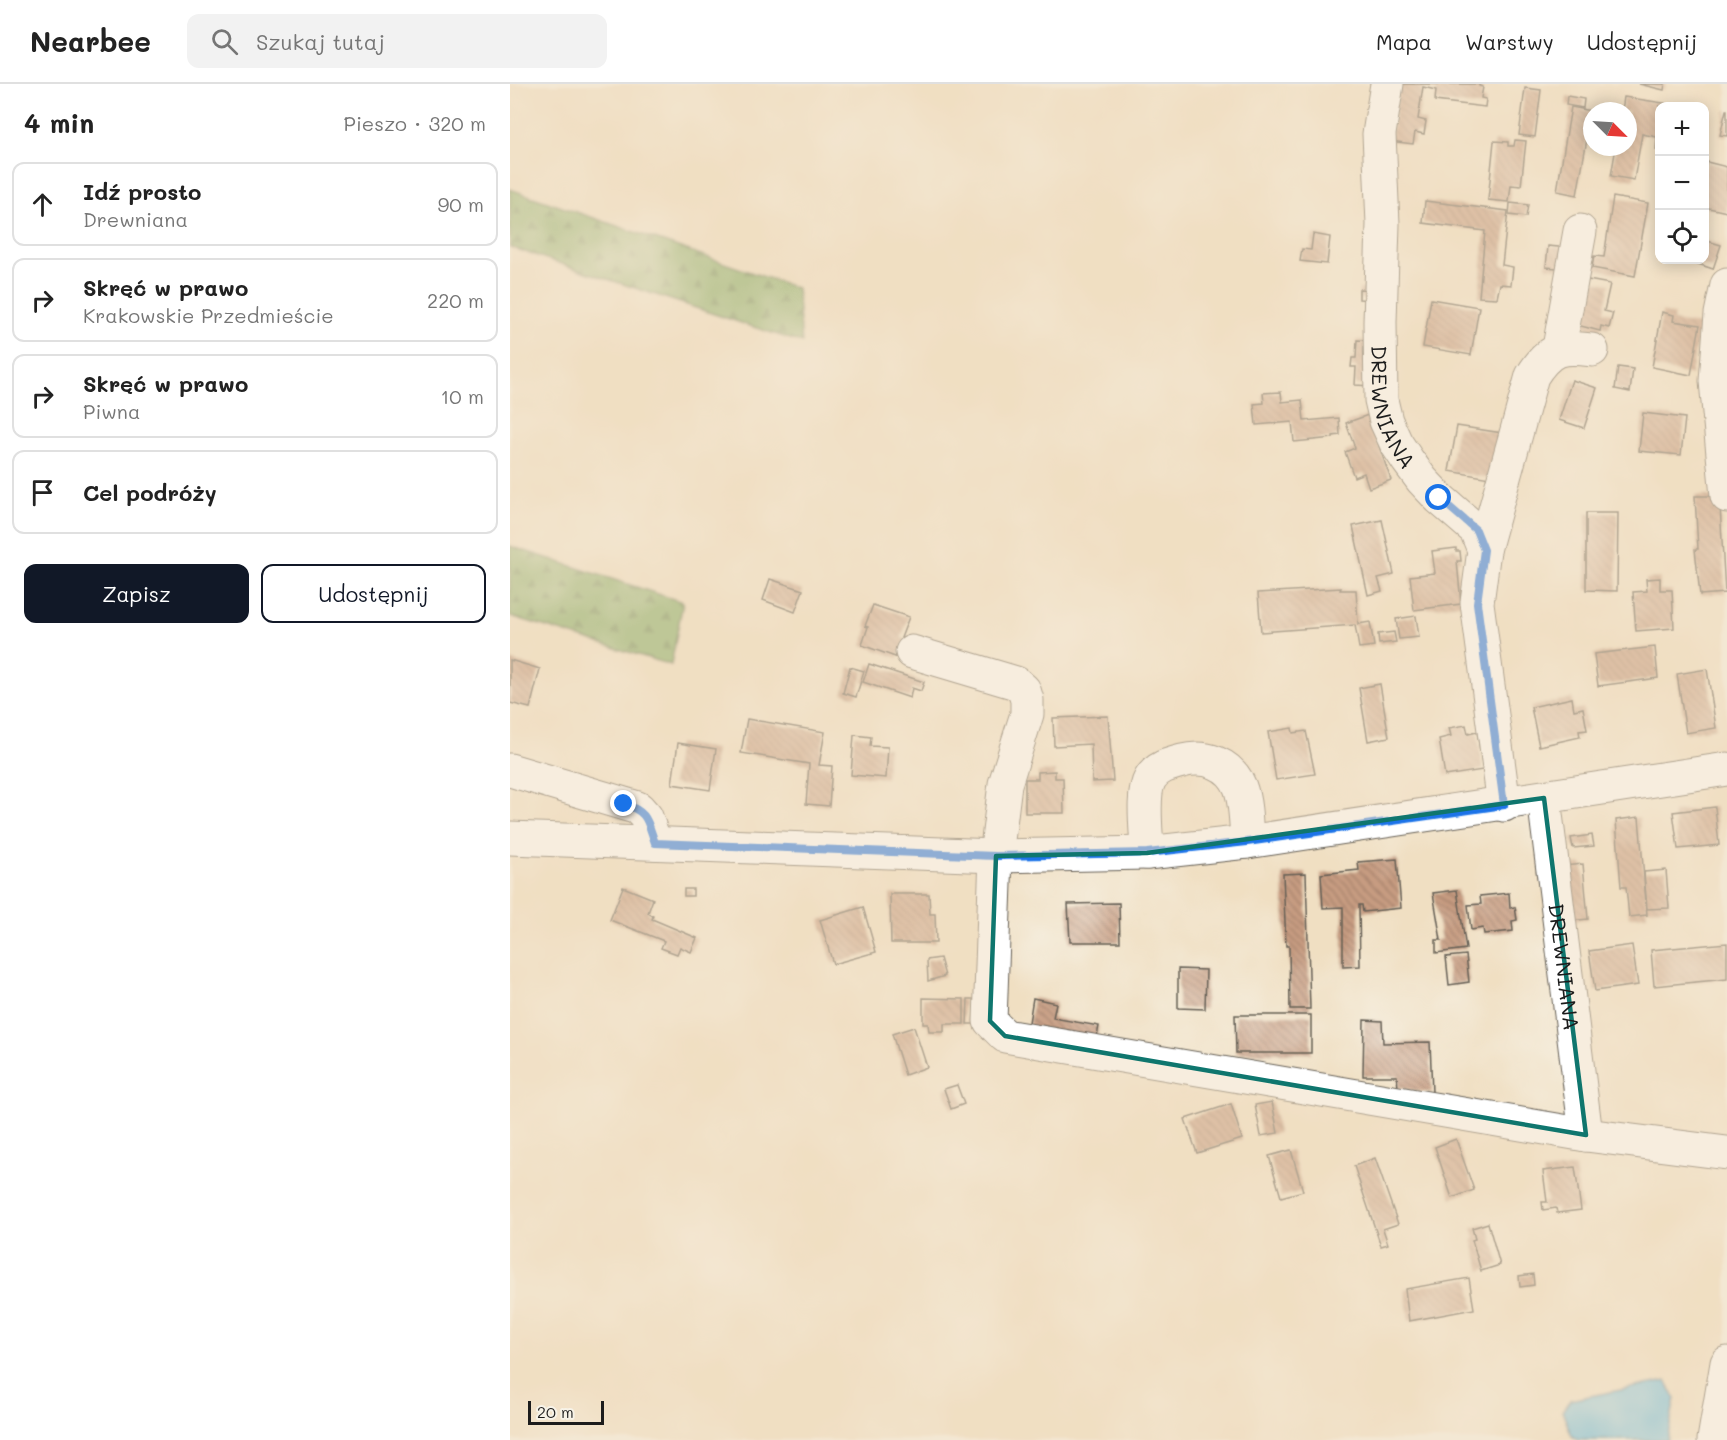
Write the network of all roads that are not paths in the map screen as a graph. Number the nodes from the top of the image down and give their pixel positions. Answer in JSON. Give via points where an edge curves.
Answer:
{"nodes":[{"id":1,"x":1387,"y":84,"type":"edge"},
{"id":2,"x":1580,"y":231,"type":"dead end"},
{"id":3,"x":1727,"y":285,"type":"edge"},
{"id":4,"x":1559,"y":348,"type":"junction"},
{"id":5,"x":1592,"y":350,"type":"dead end"},
{"id":6,"x":1727,"y":496,"type":"edge"},
{"id":7,"x":1484,"y":550,"type":"junction"},
{"id":8,"x":912,"y":652,"type":"dead end"},
{"id":9,"x":510,"y":770,"type":"edge"},
{"id":10,"x":1727,"y":770,"type":"edge"},
{"id":11,"x":1544,"y":798,"type":"junction"},
{"id":12,"x":1504,"y":805,"type":"junction"},
{"id":13,"x":510,"y":838,"type":"edge"},
{"id":14,"x":1247,"y":842,"type":"junction"},
{"id":15,"x":655,"y":843,"type":"junction"},
{"id":16,"x":1147,"y":853,"type":"junction"},
{"id":17,"x":996,"y":856,"type":"junction"},
{"id":18,"x":1586,"y":1135,"type":"junction"},
{"id":19,"x":1727,"y":1153,"type":"edge"},
{"id":20,"x":1727,"y":1363,"type":"edge"},
{"id":21,"x":1714,"y":1440,"type":"edge"}],
"edges":[{"from":1,"to":7,"type":"street","name":"DREWNIANA","via":[[1379,134],[1383,224],[1381,400],[1386,421],[1408,461],[1439,498],[1476,530]]},
{"from":2,"to":4,"type":"street"},
{"from":3,"to":6,"type":"street","via":[[1716,381]]},
{"from":4,"to":5,"type":"street"},
{"from":4,"to":7,"type":"street","via":[[1549,354],[1532,376]]},
{"from":7,"to":12,"type":"street","via":[[1477,603]]},
{"from":8,"to":17,"type":"street","via":[[1016,683],[1024,690],[1027,714],[1005,784]]},
{"from":9,"to":15,"type":"street","via":[[638,808],[646,817]]},
{"from":10,"to":11,"type":"street"},
{"from":11,"to":12,"type":"street"},
{"from":11,"to":18,"type":"street","name":"DREWNIANA"},
{"from":12,"to":14,"type":"street"},
{"from":13,"to":15,"type":"street"},
{"from":14,"to":16,"type":"street"},
{"from":14,"to":16,"type":"street","via":[[1240,787],[1229,771],[1214,761],[1192,758],[1164,765],[1150,779],[1146,796]]},
{"from":15,"to":17,"type":"street"},
{"from":16,"to":17,"type":"street"},
{"from":17,"to":18,"type":"street","via":[[990,1021],[1005,1036]]},
{"from":18,"to":19,"type":"street"},
{"from":20,"to":21,"type":"street"}]}
